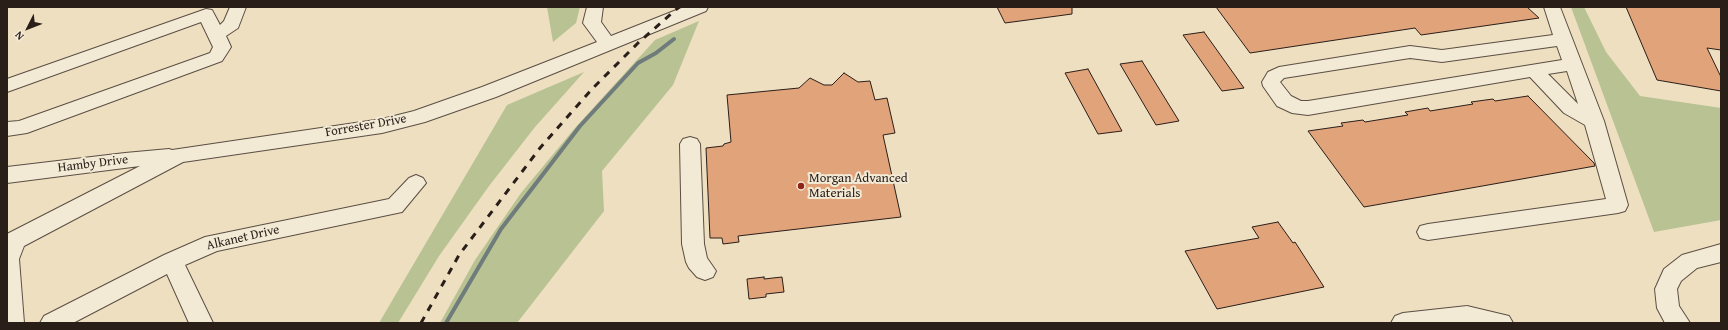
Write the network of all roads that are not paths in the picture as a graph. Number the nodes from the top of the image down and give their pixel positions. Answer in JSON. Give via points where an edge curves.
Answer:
{"nodes":[{"id":1,"x":238,"y":7,"type":"edge"},
{"id":2,"x":595,"y":7,"type":"edge"},
{"id":3,"x":700,"y":7,"type":"edge"},
{"id":4,"x":1552,"y":7,"type":"edge"},
{"id":5,"x":215,"y":34,"type":"junction"},
{"id":6,"x":1564,"y":39,"type":"junction"},
{"id":7,"x":608,"y":44,"type":"junction"},
{"id":8,"x":1573,"y":64,"type":"junction"},
{"id":9,"x":1534,"y":70,"type":"junction"},
{"id":10,"x":7,"y":86,"type":"edge"},
{"id":11,"x":1594,"y":121,"type":"junction"},
{"id":12,"x":7,"y":129,"type":"edge"},
{"id":13,"x":690,"y":144,"type":"dead end"},
{"id":14,"x":179,"y":155,"type":"junction"},
{"id":15,"x":7,"y":175,"type":"edge"},
{"id":16,"x":416,"y":182,"type":"dead end"},
{"id":17,"x":1428,"y":232,"type":"dead end"},
{"id":18,"x":14,"y":239,"type":"edge"},
{"id":19,"x":1721,"y":253,"type":"edge"},
{"id":20,"x":172,"y":261,"type":"junction"},
{"id":21,"x":705,"y":271,"type":"dead end"},
{"id":22,"x":8,"y":284,"type":"edge"},
{"id":23,"x":12,"y":323,"type":"edge"},
{"id":24,"x":52,"y":323,"type":"edge"},
{"id":25,"x":201,"y":323,"type":"edge"},
{"id":26,"x":1403,"y":323,"type":"edge"},
{"id":27,"x":1501,"y":323,"type":"edge"},
{"id":28,"x":1678,"y":323,"type":"edge"}],
"edges":[{"from":1,"to":5,"type":"street","via":[[232,24]]},
{"from":2,"to":7,"type":"street","via":[[592,23]]},
{"from":3,"to":7,"type":"street","name":"Forrester Drive"},
{"from":4,"to":6,"type":"street"},
{"from":5,"to":10,"type":"street","via":[[206,14]]},
{"from":5,"to":12,"type":"street","via":[[222,48],[216,57],[20,128]]},
{"from":6,"to":8,"type":"street"},
{"from":6,"to":9,"type":"street","via":[[1442,56],[1410,52],[1279,73],[1271,82],[1284,101],[1299,108],[1308,108]]},
{"from":7,"to":14,"type":"street","name":"Forrester Drive","via":[[418,117],[382,126]]},
{"from":8,"to":9,"type":"street"},
{"from":8,"to":11,"type":"street"},
{"from":9,"to":11,"type":"street","via":[[1571,108]]},
{"from":11,"to":17,"type":"street","via":[[1618,204]]},
{"from":13,"to":21,"type":"street","via":[[693,244],[697,262]]},
{"from":14,"to":15,"type":"street","name":"Hamby Drive"},
{"from":14,"to":18,"type":"street","name":"Forrester Drive"},
{"from":16,"to":20,"type":"street","name":"Alkanet Drive","via":[[395,206],[213,243]]},
{"from":18,"to":22,"type":"street","via":[[8,259]]},
{"from":19,"to":28,"type":"street","via":[[1690,261],[1672,275],[1666,289],[1668,308]]},
{"from":20,"to":24,"type":"street","name":"Alkanet Drive"},
{"from":20,"to":25,"type":"street"},
{"from":22,"to":23,"type":"street"},
{"from":26,"to":27,"type":"street","via":[[1467,316]]}]}
